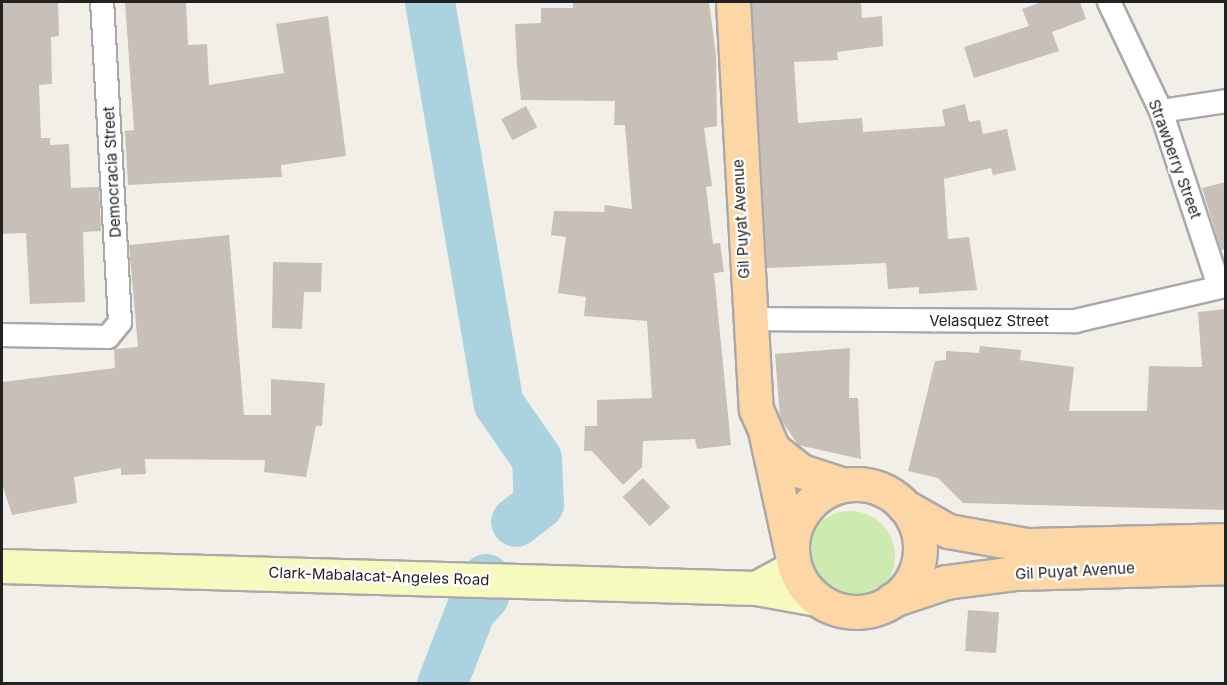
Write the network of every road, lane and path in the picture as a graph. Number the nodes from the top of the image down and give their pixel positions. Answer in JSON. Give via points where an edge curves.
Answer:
{"nodes":[{"id":1,"x":102,"y":2,"type":"edge"},
{"id":2,"x":732,"y":2,"type":"edge"},
{"id":3,"x":1109,"y":2,"type":"edge"},
{"id":4,"x":1226,"y":101,"type":"edge"},
{"id":5,"x":1161,"y":111,"type":"junction"},
{"id":6,"x":1222,"y":286,"type":"edge"},
{"id":7,"x":748,"y":319,"type":"junction"},
{"id":8,"x":2,"y":334,"type":"edge"},
{"id":9,"x":766,"y":435,"type":"junction"},
{"id":10,"x":844,"y":485,"type":"junction"},
{"id":11,"x":904,"y":506,"type":"junction"},
{"id":12,"x":1226,"y":540,"type":"edge"},
{"id":13,"x":793,"y":560,"type":"junction"},
{"id":14,"x":2,"y":566,"type":"edge"},
{"id":15,"x":1226,"y":567,"type":"edge"},
{"id":16,"x":745,"y":588,"type":"junction"},
{"id":17,"x":817,"y":599,"type":"junction"},
{"id":18,"x":892,"y":600,"type":"junction"}],
"edges":[{"from":1,"to":8,"type":"street","name":"Democracia Street","via":[[120,322],[108,337]]},
{"from":2,"to":7,"type":"main road","name":"Gil Puyat Avenue"},
{"from":3,"to":5,"type":"street","name":"Strawberry Street"},
{"from":4,"to":5,"type":"street"},
{"from":5,"to":6,"type":"street","name":"Strawberry Street"},
{"from":6,"to":7,"type":"street","name":"Velasquez Street","via":[[1075,321]]},
{"from":7,"to":9,"type":"main road","name":"Gil Puyat Avenue","via":[[753,390]]},
{"from":9,"to":10,"type":"main road","name":"Gil Puyat Avenue","via":[[773,449],[801,471]]},
{"from":9,"to":13,"type":"main road","name":"Gil Puyat Avenue"},
{"from":10,"to":11,"type":"main road","via":[[871,486]]},
{"from":10,"to":13,"type":"main road","via":[[820,496],[801,515]]},
{"from":11,"to":12,"type":"main road","name":"Gil Puyat Avenue","via":[[948,531],[1027,545]]},
{"from":11,"to":18,"type":"main road","via":[[916,530],[919,556],[910,581]]},
{"from":13,"to":16,"type":"street"},
{"from":13,"to":17,"type":"main road"},
{"from":14,"to":16,"type":"street","name":"Clark-Mabalacat-Angeles Road"},
{"from":15,"to":18,"type":"main road","name":"Gil Puyat Avenue","via":[[1016,573],[946,582]]},
{"from":16,"to":17,"type":"street","name":"Clark-Mabalacat-Angeles Road"},
{"from":17,"to":18,"type":"main road","via":[[854,612]]}]}
